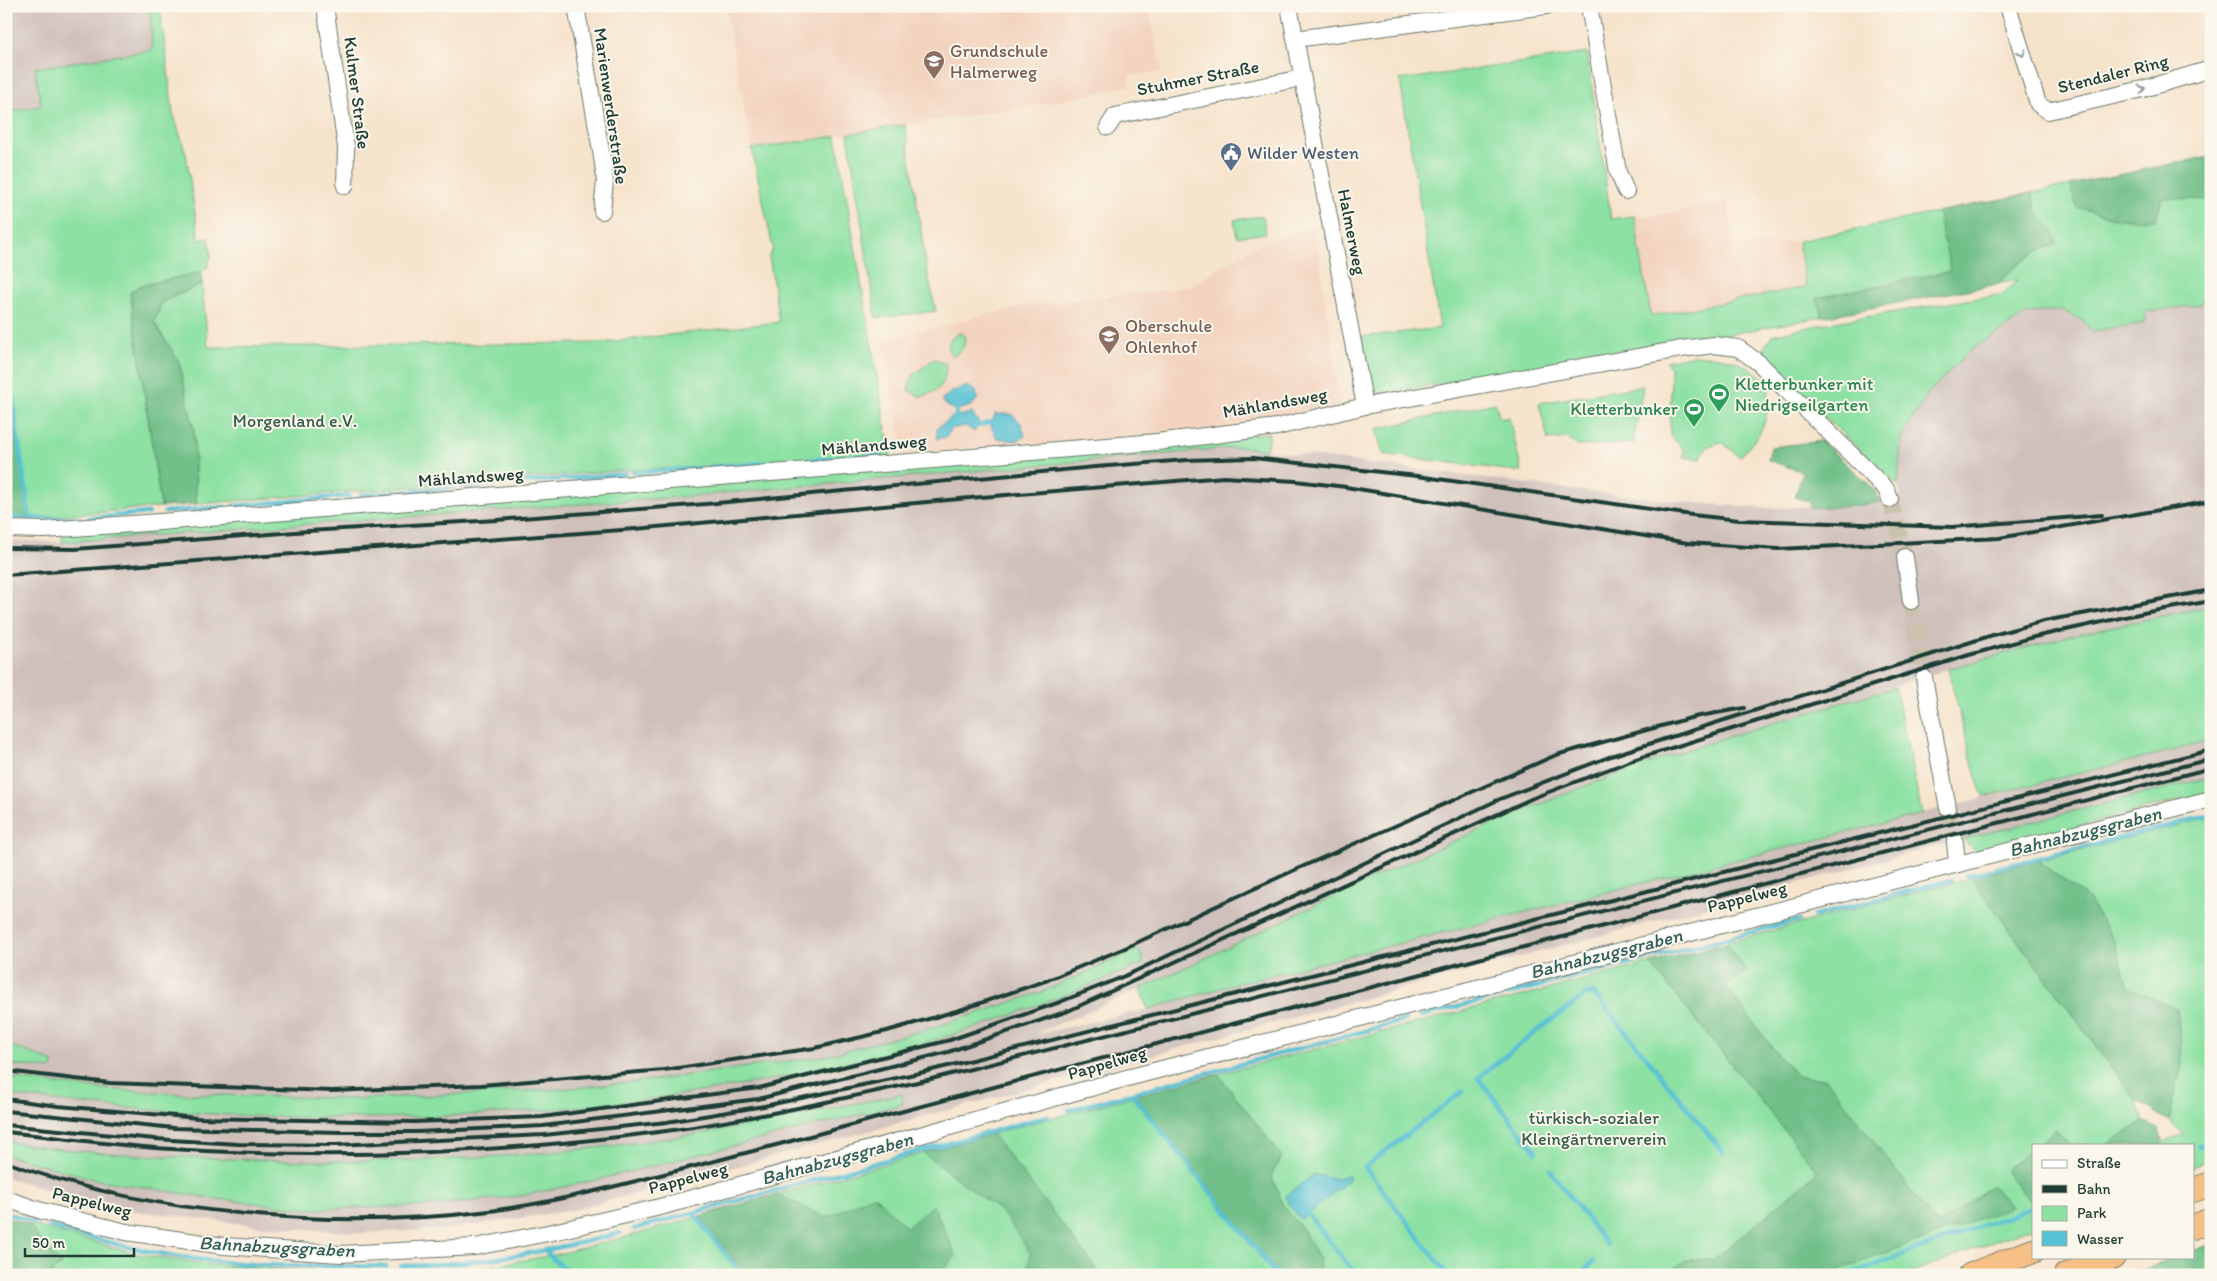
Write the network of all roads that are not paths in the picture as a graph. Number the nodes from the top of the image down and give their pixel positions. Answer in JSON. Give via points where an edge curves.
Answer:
{"nodes":[{"id":1,"x":325,"y":6,"type":"edge"},
{"id":2,"x":576,"y":6,"type":"edge"},
{"id":3,"x":1289,"y":6,"type":"edge"},
{"id":4,"x":1546,"y":6,"type":"edge"},
{"id":5,"x":1589,"y":6,"type":"edge"},
{"id":6,"x":2008,"y":6,"type":"edge"},
{"id":7,"x":1295,"y":39,"type":"junction"},
{"id":8,"x":2211,"y":69,"type":"edge"},
{"id":9,"x":1302,"y":78,"type":"junction"},
{"id":10,"x":1108,"y":127,"type":"dead end"},
{"id":11,"x":344,"y":186,"type":"dead end"},
{"id":12,"x":1626,"y":192,"type":"dead end"},
{"id":13,"x":602,"y":210,"type":"dead end"},
{"id":14,"x":1365,"y":406,"type":"junction"},
{"id":15,"x":1890,"y":499,"type":"tunnel mouth"},
{"id":16,"x":6,"y":529,"type":"edge"},
{"id":17,"x":1905,"y":557,"type":"tunnel mouth"},
{"id":18,"x":1911,"y":601,"type":"tunnel mouth"},
{"id":19,"x":1924,"y":678,"type":"tunnel mouth"},
{"id":20,"x":2211,"y":799,"type":"edge"},
{"id":21,"x":1948,"y":808,"type":"tunnel mouth"},
{"id":22,"x":1954,"y":842,"type":"tunnel mouth"},
{"id":23,"x":1957,"y":863,"type":"junction"},
{"id":24,"x":2211,"y":1184,"type":"edge"},
{"id":25,"x":2194,"y":1190,"type":"edge"},
{"id":26,"x":6,"y":1199,"type":"edge"},
{"id":27,"x":2211,"y":1220,"type":"edge"},
{"id":28,"x":2194,"y":1227,"type":"edge"},
{"id":29,"x":2032,"y":1251,"type":"edge"},
{"id":30,"x":2109,"y":1258,"type":"edge"},
{"id":31,"x":1971,"y":1275,"type":"edge"},
{"id":32,"x":2066,"y":1275,"type":"edge"}],
"edges":[{"from":1,"to":11,"type":"street","name":"Kulmer Straße","via":[[346,147]]},
{"from":2,"to":13,"type":"street","name":"Marienwerderstraße","via":[[603,165]]},
{"from":3,"to":7,"type":"street","name":"Halmerweg"},
{"from":4,"to":7,"type":"street"},
{"from":5,"to":12,"type":"street","via":[[1618,172]]},
{"from":6,"to":8,"type":"street","name":"Stendaler Ring","one_way":true,"via":[[2038,104],[2048,111]]},
{"from":7,"to":9,"type":"street","name":"Halmerweg"},
{"from":9,"to":10,"type":"street","name":"Stuhmer Straße","via":[[1115,116]]},
{"from":9,"to":14,"type":"street","name":"Halmerweg"},
{"from":14,"to":15,"type":"street","name":"Mählandsweg","via":[[1672,350],[1714,345],[1738,348],[1759,363],[1856,458],[1886,489]]},
{"from":14,"to":16,"type":"street","name":"Mählandsweg","via":[[1278,427],[1157,442],[160,522],[44,530]]},
{"from":17,"to":18,"type":"street"},
{"from":19,"to":21,"type":"street"},
{"from":20,"to":23,"type":"street","name":"Pappelweg"},
{"from":22,"to":23,"type":"street"},
{"from":23,"to":26,"type":"street","name":"Pappelweg","via":[[1123,1079],[660,1207],[475,1246],[340,1254],[224,1246],[126,1232]]},
{"from":24,"to":25,"type":"highway"},
{"from":27,"to":28,"type":"highway"},
{"from":29,"to":31,"type":"highway"},
{"from":30,"to":32,"type":"highway"}]}
